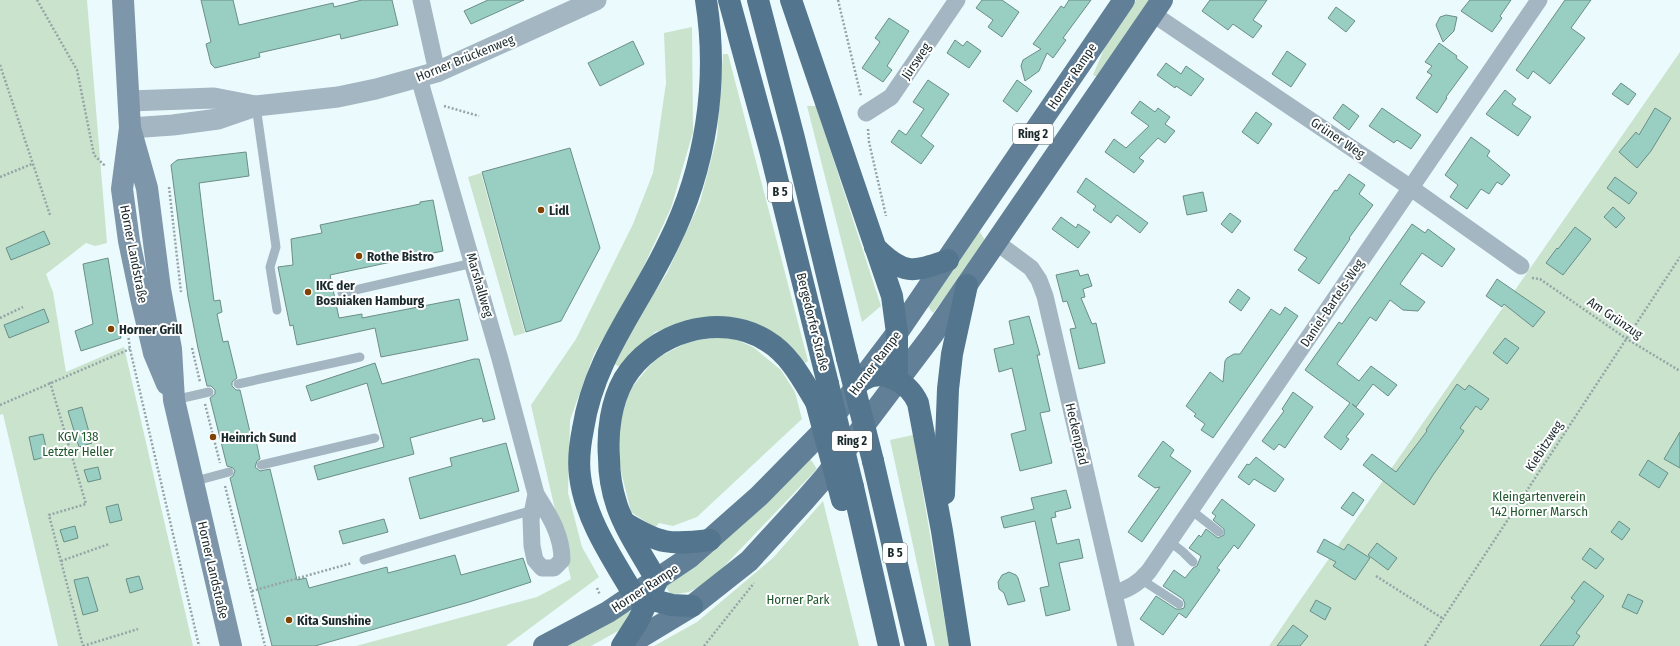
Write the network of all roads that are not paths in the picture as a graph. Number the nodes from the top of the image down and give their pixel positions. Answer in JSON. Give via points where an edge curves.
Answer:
{"nodes":[{"id":1,"x":123,"y":0,"type":"edge"},
{"id":2,"x":421,"y":0,"type":"edge"},
{"id":3,"x":596,"y":0,"type":"edge"},
{"id":4,"x":706,"y":0,"type":"edge"},
{"id":5,"x":729,"y":0,"type":"edge"},
{"id":6,"x":758,"y":0,"type":"edge"},
{"id":7,"x":792,"y":0,"type":"edge"},
{"id":8,"x":957,"y":0,"type":"edge"},
{"id":9,"x":1124,"y":0,"type":"edge"},
{"id":10,"x":1539,"y":0,"type":"edge"},
{"id":11,"x":1157,"y":7,"type":"edge"},
{"id":12,"x":428,"y":75,"type":"junction"},
{"id":13,"x":129,"y":101,"type":"junction"},
{"id":14,"x":256,"y":106,"type":"junction"},
{"id":15,"x":866,"y":113,"type":"road end"},
{"id":16,"x":130,"y":128,"type":"junction"},
{"id":17,"x":1411,"y":188,"type":"junction"},
{"id":18,"x":979,"y":214,"type":"junction"},
{"id":19,"x":996,"y":242,"type":"junction"},
{"id":20,"x":874,"y":247,"type":"junction"},
{"id":21,"x":948,"y":260,"type":"junction"},
{"id":22,"x":473,"y":263,"type":"junction"},
{"id":23,"x":1521,"y":266,"type":"dead end"},
{"id":24,"x":967,"y":285,"type":"junction"},
{"id":25,"x":342,"y":293,"type":"dead end"},
{"id":26,"x":277,"y":310,"type":"dead end"},
{"id":27,"x":897,"y":333,"type":"junction"},
{"id":28,"x":360,"y":357,"type":"dead end"},
{"id":29,"x":863,"y":380,"type":"junction"},
{"id":30,"x":897,"y":380,"type":"junction"},
{"id":31,"x":238,"y":384,"type":"dead end"},
{"id":32,"x":206,"y":392,"type":"road end"},
{"id":33,"x":174,"y":400,"type":"junction"},
{"id":34,"x":375,"y":438,"type":"dead end"},
{"id":35,"x":261,"y":465,"type":"dead end"},
{"id":36,"x":225,"y":473,"type":"road end"},
{"id":37,"x":192,"y":482,"type":"junction"},
{"id":38,"x":848,"y":494,"type":"junction"},
{"id":39,"x":535,"y":502,"type":"joint"},
{"id":40,"x":1191,"y":510,"type":"junction"},
{"id":41,"x":625,"y":523,"type":"junction"},
{"id":42,"x":942,"y":531,"type":"junction"},
{"id":43,"x":1219,"y":532,"type":"dead end"},
{"id":44,"x":710,"y":540,"type":"junction"},
{"id":45,"x":1169,"y":542,"type":"junction"},
{"id":46,"x":364,"y":560,"type":"road end"},
{"id":47,"x":1194,"y":562,"type":"dead end"},
{"id":48,"x":1142,"y":580,"type":"junction"},
{"id":49,"x":646,"y":592,"type":"junction"},
{"id":50,"x":1114,"y":593,"type":"junction"},
{"id":51,"x":1179,"y":604,"type":"dead end"},
{"id":52,"x":692,"y":606,"type":"junction"},
{"id":53,"x":231,"y":646,"type":"edge"},
{"id":54,"x":544,"y":646,"type":"edge"},
{"id":55,"x":622,"y":646,"type":"edge"},
{"id":56,"x":626,"y":646,"type":"edge"},
{"id":57,"x":889,"y":646,"type":"edge"},
{"id":58,"x":916,"y":646,"type":"edge"},
{"id":59,"x":960,"y":646,"type":"edge"},
{"id":60,"x":1126,"y":646,"type":"edge"}],
"edges":[{"from":1,"to":13,"type":"main road","name":"Horner Landstraße"},
{"from":2,"to":12,"type":"street","name":"Marshallweg"},
{"from":3,"to":12,"type":"street","name":"Horner Brückenweg"},
{"from":4,"to":49,"type":"highway","via":[[712,66],[710,98],[700,156],[670,241],[598,374],[581,440],[580,477],[588,506],[604,542]]},
{"from":5,"to":38,"type":"highway","name":"Bergedorfer Straße","number":"B 5","bridge":true,"via":[[770,150],[828,384]]},
{"from":6,"to":58,"type":"highway","name":"Bergedorfer Straße","number":"B 5","bridge":true,"via":[[794,138]]},
{"from":7,"to":20,"type":"highway"},
{"from":8,"to":15,"type":"street","name":"Jürsweg","via":[[891,97]]},
{"from":9,"to":18,"type":"main road","name":"Horner Rampe","number":"Ring 2"},
{"from":10,"to":17,"type":"street","name":"Daniel-Bartels-Weg"},
{"from":11,"to":17,"type":"street","name":"Grüner Weg"},
{"from":11,"to":19,"type":"main road","number":"Ring 2"},
{"from":12,"to":14,"type":"street","name":"Horner Brückenweg","via":[[338,97]]},
{"from":12,"to":22,"type":"street","name":"Marshallweg","via":[[427,102]]},
{"from":13,"to":14,"type":"street","name":"Horner Brückenweg","via":[[214,98]]},
{"from":13,"to":16,"type":"main road","name":"Horner Landstraße"},
{"from":14,"to":16,"type":"street","name":"Horner Brückenweg","via":[[218,119]]},
{"from":14,"to":26,"type":"lane","via":[[276,247],[270,267]]},
{"from":16,"to":33,"type":"main road","name":"Horner Landstraße","via":[[122,189],[129,241],[154,353]]},
{"from":17,"to":23,"type":"street","name":"Grüner Weg"},
{"from":17,"to":40,"type":"street","name":"Daniel-Bartels-Weg"},
{"from":18,"to":19,"type":"main road"},
{"from":18,"to":21,"type":"main road","name":"Horner Rampe","number":"Ring 2"},
{"from":19,"to":24,"type":"main road","number":"Ring 2"},
{"from":19,"to":50,"type":"street","name":"Heckenpfad","via":[[1032,268],[1045,296]]},
{"from":20,"to":21,"type":"highway","via":[[897,266],[909,270],[926,269]]},
{"from":20,"to":27,"type":"highway","via":[[892,296]]},
{"from":21,"to":27,"type":"main road","name":"Horner Rampe","number":"Ring 2"},
{"from":22,"to":25,"type":"lane"},
{"from":22,"to":39,"type":"street","name":"Marshallweg"},
{"from":24,"to":30,"type":"main road","number":"Ring 2"},
{"from":24,"to":42,"type":"highway","via":[[952,354],[948,389]]},
{"from":27,"to":29,"type":"main road","name":"Horner Rampe","number":"Ring 2"},
{"from":27,"to":30,"type":"highway"},
{"from":28,"to":31,"type":"lane"},
{"from":29,"to":30,"type":"highway","via":[[875,374]]},
{"from":29,"to":44,"type":"main road","name":"Horner Rampe","number":"Ring 2","via":[[794,462]]},
{"from":30,"to":42,"type":"highway","via":[[912,393],[918,403]]},
{"from":30,"to":52,"type":"main road","number":"Ring 2","via":[[830,471],[804,501],[749,561]]},
{"from":32,"to":33,"type":"lane"},
{"from":33,"to":37,"type":"main road","name":"Horner Landstraße"},
{"from":34,"to":35,"type":"lane"},
{"from":36,"to":37,"type":"lane"},
{"from":37,"to":53,"type":"main road","name":"Horner Landstraße"},
{"from":38,"to":41,"type":"highway","bridge":true,"via":[[816,402],[792,363],[767,341],[750,332],[714,327],[696,329],[673,336],[657,345],[631,369],[621,386],[612,414],[608,458],[617,506]]},
{"from":38,"to":57,"type":"highway","number":"B 5","via":[[866,550]]},
{"from":39,"to":46,"type":"lane"},
{"from":40,"to":43,"type":"lane"},
{"from":40,"to":45,"type":"street","name":"Daniel-Bartels-Weg"},
{"from":41,"to":44,"type":"highway","via":[[661,541],[680,544]]},
{"from":41,"to":49,"type":"highway"},
{"from":42,"to":59,"type":"highway"},
{"from":44,"to":49,"type":"main road","name":"Horner Rampe","number":"Ring 2"},
{"from":45,"to":47,"type":"lane"},
{"from":45,"to":48,"type":"street","name":"Daniel-Bartels-Weg"},
{"from":48,"to":50,"type":"street","name":"Daniel-Bartels-Weg","via":[[1128,589]]},
{"from":48,"to":51,"type":"lane"},
{"from":49,"to":52,"type":"highway","via":[[672,606]]},
{"from":49,"to":54,"type":"main road","name":"Horner Rampe","number":"Ring 2"},
{"from":49,"to":55,"type":"highway","via":[[638,622]]},
{"from":50,"to":60,"type":"street","name":"Heckenpfad"},
{"from":52,"to":56,"type":"main road","number":"Ring 2"}]}
